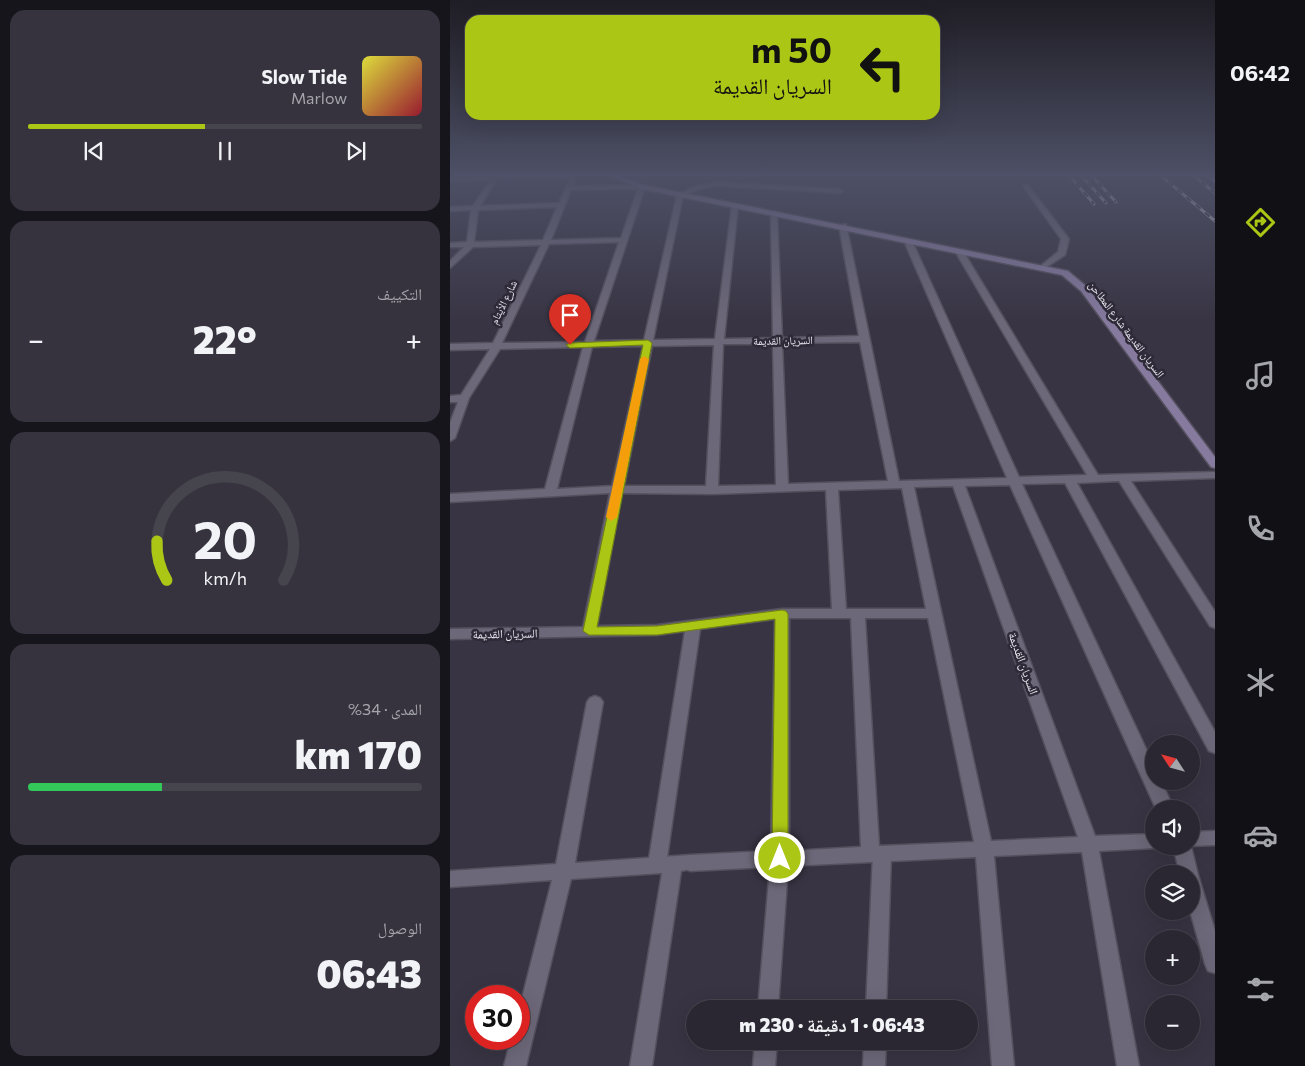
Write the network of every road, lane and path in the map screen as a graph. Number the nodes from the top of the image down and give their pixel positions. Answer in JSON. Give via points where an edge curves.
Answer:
{"nodes":[{"id":1,"x":473,"y":224,"type":"edge"},
{"id":2,"x":553,"y":224,"type":"edge"},
{"id":3,"x":630,"y":224,"type":"edge"},
{"id":4,"x":674,"y":224,"type":"edge"},
{"id":5,"x":733,"y":224,"type":"edge"},
{"id":6,"x":774,"y":224,"type":"edge"},
{"id":7,"x":832,"y":224,"type":"edge"},
{"id":8,"x":1054,"y":224,"type":"edge"},
{"id":9,"x":844,"y":226,"type":"junction"},
{"id":10,"x":625,"y":240,"type":"junction"},
{"id":11,"x":908,"y":241,"type":"junction"},
{"id":12,"x":546,"y":242,"type":"junction"},
{"id":13,"x":450,"y":245,"type":"edge"},
{"id":14,"x":470,"y":245,"type":"junction"},
{"id":15,"x":959,"y":251,"type":"junction"},
{"id":16,"x":450,"y":266,"type":"edge"},
{"id":17,"x":1042,"y":268,"type":"junction"},
{"id":18,"x":777,"y":339,"type":"junction"},
{"id":19,"x":864,"y":339,"type":"junction"},
{"id":20,"x":719,"y":341,"type":"junction"},
{"id":21,"x":648,"y":343,"type":"junction"},
{"id":22,"x":588,"y":345,"type":"junction"},
{"id":23,"x":450,"y":347,"type":"edge"},
{"id":24,"x":496,"y":347,"type":"junction"},
{"id":25,"x":464,"y":398,"type":"junction"},
{"id":26,"x":450,"y":399,"type":"edge"},
{"id":27,"x":450,"y":438,"type":"edge"},
{"id":28,"x":1215,"y":465,"type":"edge"},
{"id":29,"x":1215,"y":475,"type":"edge"},
{"id":30,"x":1094,"y":478,"type":"junction"},
{"id":31,"x":1123,"y":478,"type":"junction"},
{"id":32,"x":1069,"y":479,"type":"junction"},
{"id":33,"x":1015,"y":482,"type":"junction"},
{"id":34,"x":958,"y":483,"type":"junction"},
{"id":35,"x":901,"y":484,"type":"junction"},
{"id":36,"x":832,"y":486,"type":"junction"},
{"id":37,"x":782,"y":488,"type":"junction"},
{"id":38,"x":617,"y":489,"type":"junction"},
{"id":39,"x":712,"y":490,"type":"junction"},
{"id":40,"x":550,"y":492,"type":"junction"},
{"id":41,"x":450,"y":498,"type":"edge"},
{"id":42,"x":935,"y":613,"type":"junction"},
{"id":43,"x":782,"y":614,"type":"junction"},
{"id":44,"x":839,"y":614,"type":"junction"},
{"id":45,"x":858,"y":614,"type":"junction"},
{"id":46,"x":1215,"y":623,"type":"edge"},
{"id":47,"x":693,"y":626,"type":"junction"},
{"id":48,"x":589,"y":631,"type":"junction"},
{"id":49,"x":450,"y":634,"type":"edge"},
{"id":50,"x":595,"y":702,"type":"dead end"},
{"id":51,"x":1215,"y":748,"type":"edge"},
{"id":52,"x":1162,"y":800,"type":"edge"},
{"id":53,"x":1215,"y":838,"type":"edge"},
{"id":54,"x":1200,"y":839,"type":"edge"},
{"id":55,"x":1145,"y":841,"type":"edge"},
{"id":56,"x":1089,"y":844,"type":"junction"},
{"id":57,"x":984,"y":848,"type":"junction"},
{"id":58,"x":876,"y":854,"type":"junction"},
{"id":59,"x":780,"y":858,"type":"junction"},
{"id":60,"x":674,"y":864,"type":"junction"},
{"id":61,"x":564,"y":871,"type":"junction"},
{"id":62,"x":450,"y":878,"type":"edge"},
{"id":63,"x":1200,"y":912,"type":"edge"},
{"id":64,"x":1215,"y":964,"type":"edge"},
{"id":65,"x":769,"y":1000,"type":"edge"},
{"id":66,"x":876,"y":1000,"type":"edge"},
{"id":67,"x":765,"y":1050,"type":"edge"},
{"id":68,"x":875,"y":1050,"type":"edge"},
{"id":69,"x":515,"y":1066,"type":"edge"},
{"id":70,"x":641,"y":1066,"type":"edge"},
{"id":71,"x":764,"y":1066,"type":"edge"},
{"id":72,"x":874,"y":1066,"type":"edge"},
{"id":73,"x":1003,"y":1066,"type":"edge"},
{"id":74,"x":1128,"y":1066,"type":"edge"}],
"edges":[{"from":1,"to":14,"type":"street"},
{"from":2,"to":12,"type":"street","name":"شارع الأيتام"},
{"from":3,"to":10,"type":"street"},
{"from":4,"to":21,"type":"street"},
{"from":5,"to":20,"type":"street"},
{"from":6,"to":18,"type":"street"},
{"from":7,"to":9,"type":"street","name":"السريان القديمة شارع المطاحن"},
{"from":8,"to":17,"type":"street","via":[[1065,239],[1062,253]]},
{"from":9,"to":11,"type":"street","name":"السريان القديمة شارع المطاحن"},
{"from":9,"to":19,"type":"street"},
{"from":10,"to":12,"type":"street"},
{"from":10,"to":22,"type":"street"},
{"from":11,"to":15,"type":"street","name":"السريان القديمة شارع المطاحن"},
{"from":11,"to":33,"type":"street"},
{"from":12,"to":14,"type":"street"},
{"from":12,"to":24,"type":"street","name":"شارع الأيتام"},
{"from":13,"to":14,"type":"street"},
{"from":14,"to":16,"type":"street"},
{"from":15,"to":17,"type":"street","name":"السريان القديمة شارع المطاحن"},
{"from":15,"to":30,"type":"street"},
{"from":17,"to":28,"type":"street","name":"السريان القديمة شارع المطاحن","via":[[1065,273],[1084,290]]},
{"from":18,"to":19,"type":"street","name":"السريان القديمة"},
{"from":18,"to":20,"type":"street","name":"السريان القديمة"},
{"from":18,"to":37,"type":"street"},
{"from":19,"to":35,"type":"street"},
{"from":20,"to":21,"type":"street","name":"السريان القديمة"},
{"from":20,"to":39,"type":"street"},
{"from":21,"to":22,"type":"street","name":"السريان القديمة"},
{"from":21,"to":38,"type":"street"},
{"from":22,"to":24,"type":"street","name":"السريان القديمة"},
{"from":22,"to":40,"type":"street"},
{"from":23,"to":24,"type":"street","name":"السريان القديمة"},
{"from":24,"to":25,"type":"street","name":"شارع الأيتام"},
{"from":25,"to":26,"type":"street"},
{"from":25,"to":27,"type":"street","name":"شارع الأيتام"},
{"from":29,"to":31,"type":"street"},
{"from":30,"to":31,"type":"street"},
{"from":30,"to":32,"type":"street"},
{"from":31,"to":46,"type":"street"},
{"from":32,"to":33,"type":"street"},
{"from":32,"to":51,"type":"street"},
{"from":33,"to":34,"type":"street"},
{"from":33,"to":52,"type":"street"},
{"from":34,"to":35,"type":"street"},
{"from":34,"to":56,"type":"street","name":"السريان القديمة"},
{"from":35,"to":36,"type":"street"},
{"from":35,"to":42,"type":"street"},
{"from":36,"to":37,"type":"street"},
{"from":36,"to":44,"type":"street"},
{"from":37,"to":39,"type":"street"},
{"from":38,"to":39,"type":"street"},
{"from":38,"to":40,"type":"street"},
{"from":38,"to":48,"type":"street"},
{"from":40,"to":41,"type":"street"},
{"from":42,"to":45,"type":"street","name":"السريان القديمة"},
{"from":42,"to":57,"type":"street"},
{"from":43,"to":44,"type":"street","name":"السريان القديمة"},
{"from":43,"to":47,"type":"street","name":"السريان القديمة"},
{"from":43,"to":59,"type":"street"},
{"from":44,"to":45,"type":"street","name":"السريان القديمة"},
{"from":45,"to":58,"type":"street"},
{"from":47,"to":48,"type":"street","name":"السريان القديمة"},
{"from":47,"to":60,"type":"street"},
{"from":48,"to":49,"type":"street","name":"السريان القديمة"},
{"from":50,"to":61,"type":"street"},
{"from":53,"to":54,"type":"street"},
{"from":55,"to":56,"type":"street"},
{"from":56,"to":57,"type":"street"},
{"from":56,"to":74,"type":"street","name":"السريان القديمة"},
{"from":57,"to":58,"type":"street"},
{"from":57,"to":73,"type":"street"},
{"from":58,"to":59,"type":"street"},
{"from":58,"to":66,"type":"street"},
{"from":59,"to":60,"type":"street"},
{"from":59,"to":65,"type":"street"},
{"from":60,"to":61,"type":"street"},
{"from":60,"to":70,"type":"street"},
{"from":61,"to":62,"type":"street"},
{"from":61,"to":69,"type":"street"},
{"from":63,"to":64,"type":"street"},
{"from":67,"to":71,"type":"street"},
{"from":68,"to":72,"type":"street"}]}
